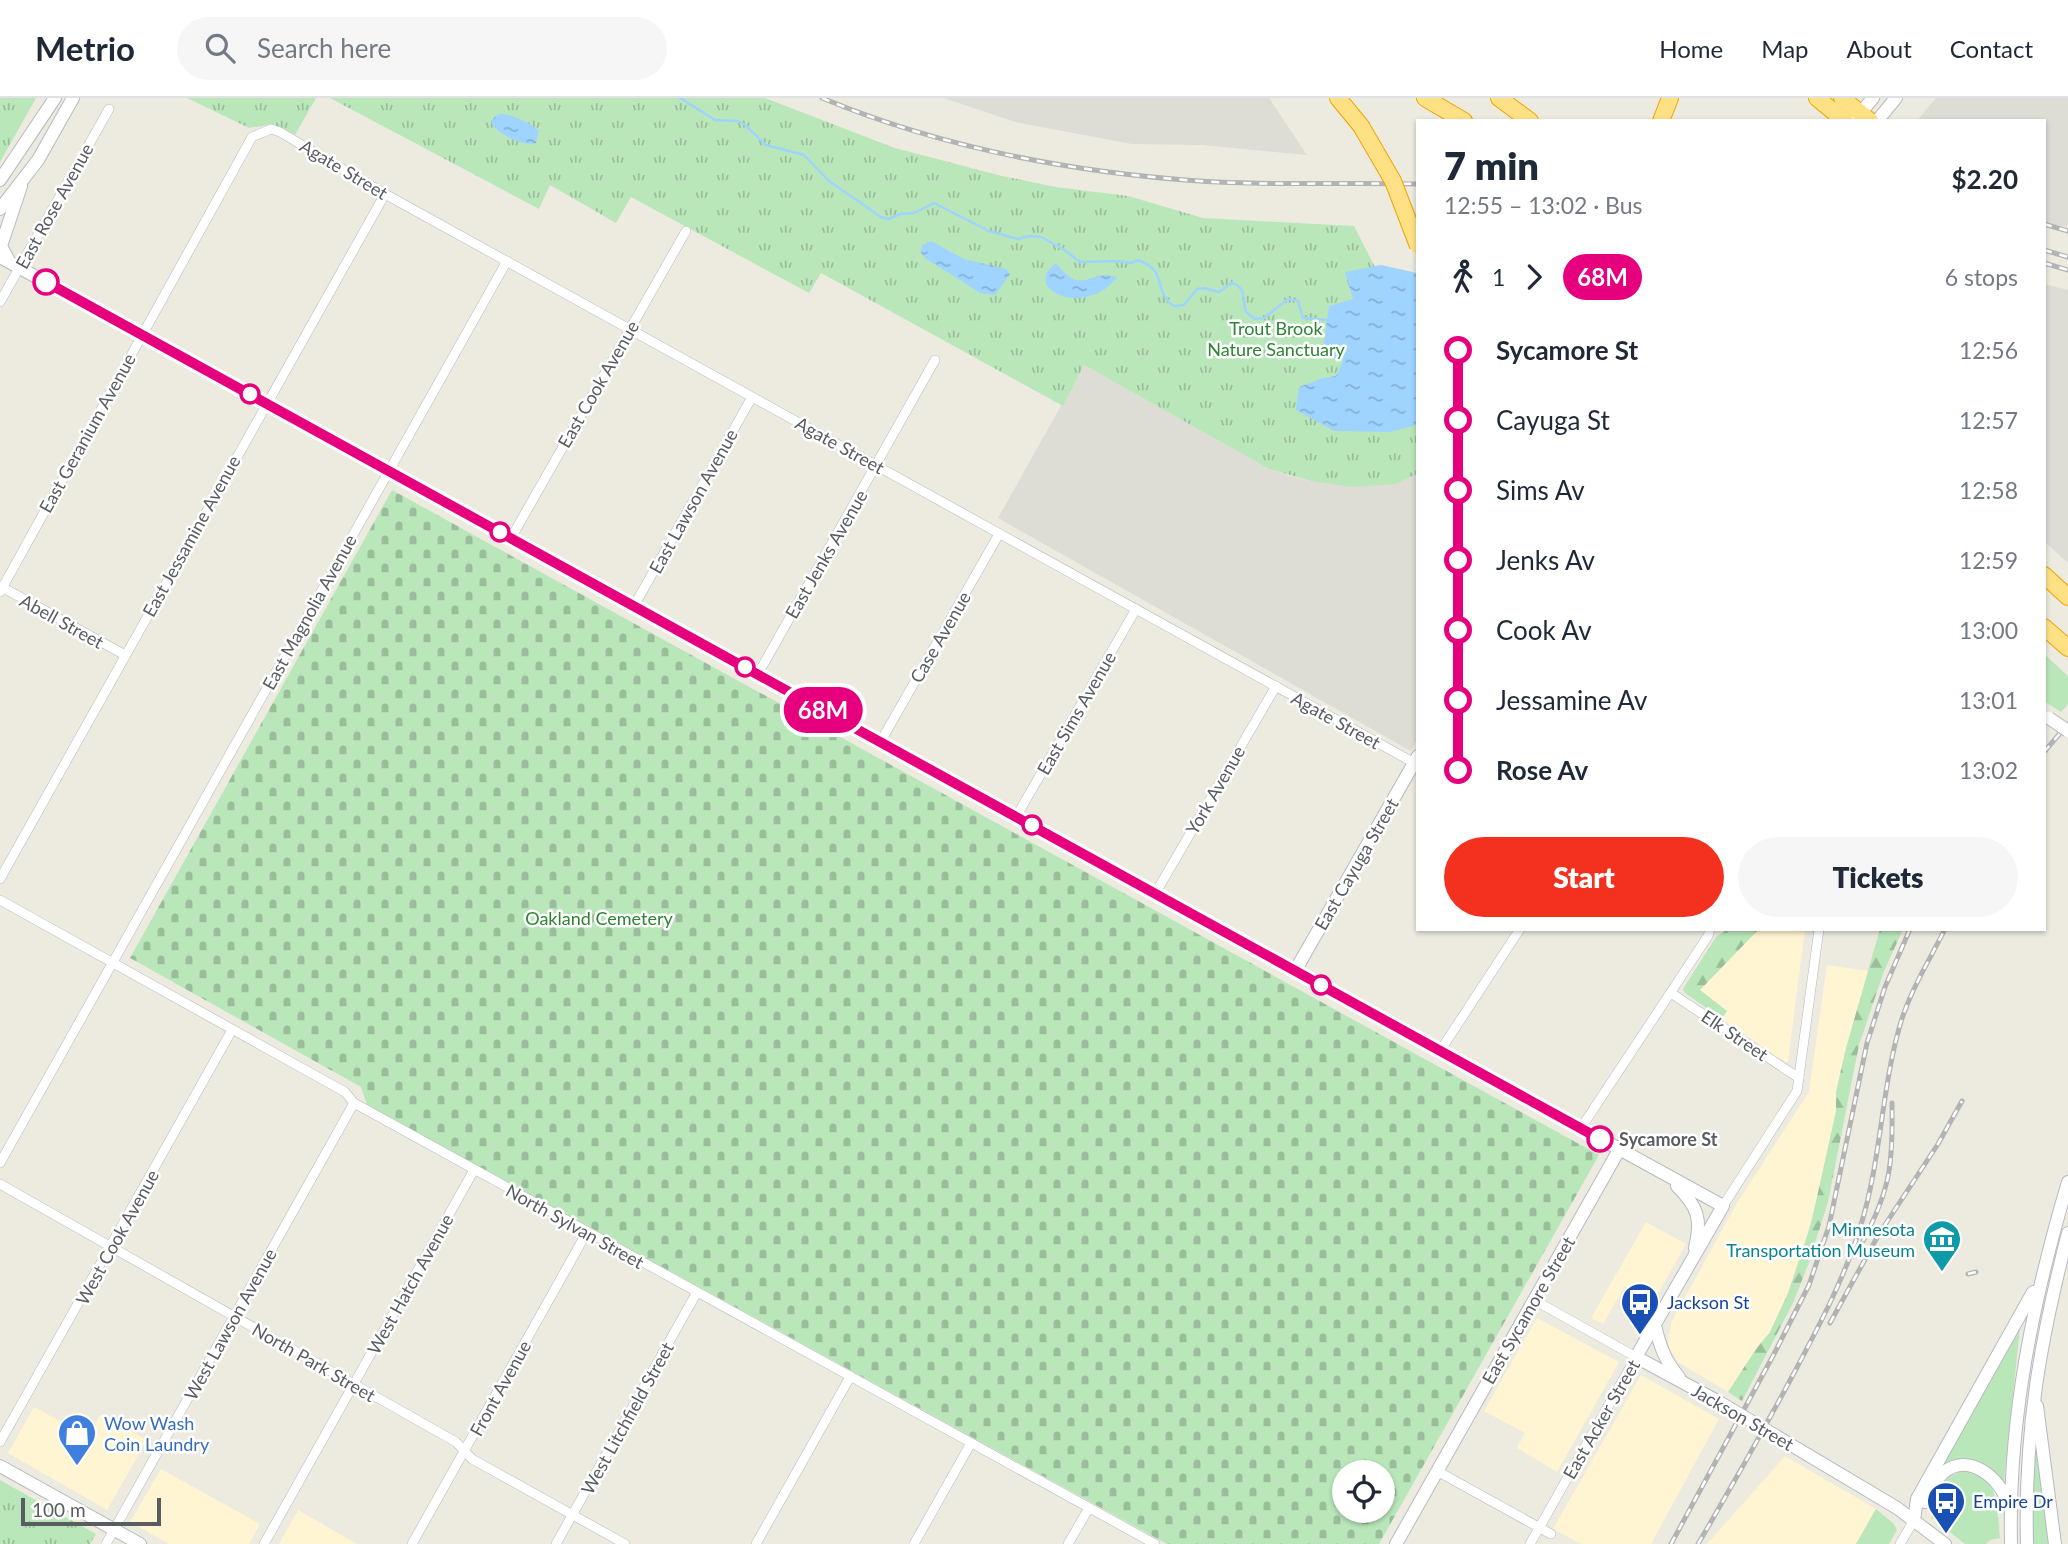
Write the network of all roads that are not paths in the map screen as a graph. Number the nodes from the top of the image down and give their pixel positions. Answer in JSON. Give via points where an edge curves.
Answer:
{"nodes":[{"id":1,"x":55,"y":98,"type":"edge"},
{"id":2,"x":73,"y":98,"type":"edge"},
{"id":3,"x":1338,"y":98,"type":"edge"},
{"id":4,"x":1425,"y":98,"type":"edge"},
{"id":5,"x":1499,"y":98,"type":"edge"},
{"id":6,"x":1670,"y":98,"type":"edge"},
{"id":7,"x":1817,"y":98,"type":"edge"},
{"id":8,"x":1842,"y":98,"type":"edge"},
{"id":9,"x":1873,"y":98,"type":"edge"},
{"id":10,"x":1894,"y":100,"type":"edge"},
{"id":11,"x":109,"y":109,"type":"dead end"},
{"id":12,"x":1457,"y":117,"type":"edge"},
{"id":13,"x":1862,"y":118,"type":"edge"},
{"id":14,"x":1528,"y":119,"type":"edge"},
{"id":15,"x":1662,"y":119,"type":"edge"},
{"id":16,"x":1843,"y":119,"type":"edge"},
{"id":17,"x":1879,"y":119,"type":"edge"},
{"id":18,"x":261,"y":131,"type":"joint"},
{"id":19,"x":0,"y":180,"type":"edge"},
{"id":20,"x":22,"y":183,"type":"junction"},
{"id":21,"x":385,"y":194,"type":"junction"},
{"id":22,"x":0,"y":209,"type":"edge"},
{"id":23,"x":686,"y":231,"type":"dead end"},
{"id":24,"x":1416,"y":241,"type":"edge"},
{"id":25,"x":507,"y":261,"type":"junction"},
{"id":26,"x":10,"y":262,"type":"edge"},
{"id":27,"x":0,"y":302,"type":"edge"},
{"id":28,"x":630,"y":329,"type":"junction"},
{"id":29,"x":141,"y":334,"type":"junction"},
{"id":30,"x":935,"y":360,"type":"dead end"},
{"id":31,"x":752,"y":397,"type":"junction"},
{"id":32,"x":265,"y":403,"type":"junction"},
{"id":33,"x":877,"y":465,"type":"junction"},
{"id":34,"x":388,"y":471,"type":"junction"},
{"id":35,"x":999,"y":534,"type":"junction"},
{"id":36,"x":511,"y":538,"type":"junction"},
{"id":37,"x":2046,"y":577,"type":"edge"},
{"id":38,"x":1,"y":588,"type":"edge"},
{"id":39,"x":2068,"y":597,"type":"edge"},
{"id":40,"x":634,"y":606,"type":"junction"},
{"id":41,"x":1136,"y":609,"type":"junction"},
{"id":42,"x":2046,"y":628,"type":"edge"},
{"id":43,"x":2068,"y":648,"type":"edge"},
{"id":44,"x":125,"y":655,"type":"junction"},
{"id":45,"x":758,"y":674,"type":"junction"},
{"id":46,"x":1276,"y":686,"type":"junction"},
{"id":47,"x":2046,"y":716,"type":"edge"},
{"id":48,"x":2068,"y":731,"type":"edge"},
{"id":49,"x":881,"y":741,"type":"junction"},
{"id":50,"x":1416,"y":762,"type":"edge"},
{"id":51,"x":1016,"y":817,"type":"junction"},
{"id":52,"x":0,"y":879,"type":"edge"},
{"id":53,"x":1156,"y":894,"type":"junction"},
{"id":54,"x":0,"y":900,"type":"edge"},
{"id":55,"x":1519,"y":931,"type":"edge"},
{"id":56,"x":1709,"y":931,"type":"edge"},
{"id":57,"x":1819,"y":931,"type":"edge"},
{"id":58,"x":113,"y":963,"type":"junction"},
{"id":59,"x":1295,"y":971,"type":"junction"},
{"id":60,"x":1671,"y":993,"type":"junction"},
{"id":61,"x":232,"y":1030,"type":"junction"},
{"id":62,"x":1440,"y":1051,"type":"junction"},
{"id":63,"x":1799,"y":1078,"type":"junction"},
{"id":64,"x":354,"y":1103,"type":"junction"},
{"id":65,"x":1581,"y":1128,"type":"junction"},
{"id":66,"x":1619,"y":1150,"type":"junction"},
{"id":67,"x":0,"y":1163,"type":"edge"},
{"id":68,"x":474,"y":1170,"type":"junction"},
{"id":69,"x":1667,"y":1176,"type":"junction"},
{"id":70,"x":2068,"y":1182,"type":"edge"},
{"id":71,"x":0,"y":1184,"type":"edge"},
{"id":72,"x":1723,"y":1206,"type":"junction"},
{"id":73,"x":587,"y":1232,"type":"junction"},
{"id":74,"x":2068,"y":1233,"type":"edge"},
{"id":75,"x":112,"y":1246,"type":"junction"},
{"id":76,"x":1693,"y":1259,"type":"junction"},
{"id":77,"x":2045,"y":1268,"type":"junction"},
{"id":78,"x":697,"y":1292,"type":"junction"},
{"id":79,"x":1534,"y":1300,"type":"junction"},
{"id":80,"x":234,"y":1316,"type":"junction"},
{"id":81,"x":1655,"y":1326,"type":"junction"},
{"id":82,"x":1636,"y":1357,"type":"junction"},
{"id":83,"x":850,"y":1377,"type":"junction"},
{"id":84,"x":1686,"y":1384,"type":"junction"},
{"id":85,"x":354,"y":1385,"type":"junction"},
{"id":86,"x":2035,"y":1386,"type":"junction"},
{"id":87,"x":0,"y":1442,"type":"edge"},
{"id":88,"x":971,"y":1443,"type":"junction"},
{"id":89,"x":465,"y":1451,"type":"junction"},
{"id":90,"x":0,"y":1466,"type":"edge"},
{"id":91,"x":1437,"y":1471,"type":"junction"},
{"id":92,"x":1089,"y":1508,"type":"junction"},
{"id":93,"x":573,"y":1514,"type":"junction"},
{"id":94,"x":1914,"y":1520,"type":"junction"},
{"id":95,"x":2011,"y":1520,"type":"junction"},
{"id":96,"x":1538,"y":1528,"type":"junction"},
{"id":97,"x":114,"y":1530,"type":"junction"},
{"id":98,"x":1550,"y":1534,"type":"dead end"},
{"id":99,"x":106,"y":1544,"type":"edge"},
{"id":100,"x":140,"y":1544,"type":"edge"},
{"id":101,"x":264,"y":1544,"type":"edge"},
{"id":102,"x":412,"y":1544,"type":"edge"},
{"id":103,"x":556,"y":1544,"type":"edge"},
{"id":104,"x":625,"y":1544,"type":"edge"},
{"id":105,"x":757,"y":1544,"type":"edge"},
{"id":106,"x":914,"y":1544,"type":"edge"},
{"id":107,"x":1069,"y":1544,"type":"edge"},
{"id":108,"x":1155,"y":1544,"type":"edge"},
{"id":109,"x":1396,"y":1544,"type":"edge"},
{"id":110,"x":1530,"y":1544,"type":"edge"},
{"id":111,"x":1900,"y":1544,"type":"edge"},
{"id":112,"x":1945,"y":1544,"type":"edge"},
{"id":113,"x":2011,"y":1544,"type":"edge"},
{"id":114,"x":2027,"y":1544,"type":"edge"},
{"id":115,"x":2055,"y":1544,"type":"edge"}],
"edges":[{"from":1,"to":19,"type":"street"},
{"from":2,"to":20,"type":"street"},
{"from":3,"to":24,"type":"highway","bridge":true,"via":[[1361,126],[1393,181]]},
{"from":4,"to":12,"type":"highway"},
{"from":5,"to":14,"type":"highway"},
{"from":6,"to":15,"type":"highway"},
{"from":7,"to":16,"type":"highway"},
{"from":8,"to":13,"type":"highway"},
{"from":9,"to":13,"type":"street"},
{"from":10,"to":17,"type":"street"},
{"from":11,"to":26,"type":"street","name":"East Rose Avenue"},
{"from":18,"to":21,"type":"street","name":"Agate Street","via":[[280,132]]},
{"from":18,"to":29,"type":"street","name":"East Geranium Avenue","via":[[252,137]]},
{"from":20,"to":22,"type":"street"},
{"from":20,"to":26,"type":"street","via":[[1,246]]},
{"from":21,"to":25,"type":"street","name":"Agate Street"},
{"from":21,"to":32,"type":"street","name":"East Jessamine Avenue"},
{"from":23,"to":28,"type":"street","name":"East Cook Avenue"},
{"from":25,"to":28,"type":"street","name":"Agate Street"},
{"from":25,"to":34,"type":"street","name":"East Magnolia Avenue"},
{"from":26,"to":27,"type":"street","name":"East Rose Avenue"},
{"from":26,"to":29,"type":"street"},
{"from":28,"to":31,"type":"street","name":"Agate Street"},
{"from":28,"to":36,"type":"street","name":"East Cook Avenue"},
{"from":29,"to":32,"type":"street"},
{"from":29,"to":38,"type":"street","name":"East Geranium Avenue"},
{"from":30,"to":33,"type":"street","name":"East Jenks Avenue"},
{"from":31,"to":33,"type":"street","name":"Agate Street"},
{"from":31,"to":40,"type":"street","name":"East Lawson Avenue"},
{"from":32,"to":34,"type":"street"},
{"from":32,"to":44,"type":"street","name":"East Jessamine Avenue"},
{"from":33,"to":35,"type":"street","name":"Agate Street"},
{"from":33,"to":45,"type":"street","name":"East Jenks Avenue"},
{"from":34,"to":36,"type":"street"},
{"from":34,"to":58,"type":"street","name":"East Magnolia Avenue"},
{"from":35,"to":41,"type":"street","name":"Agate Street"},
{"from":35,"to":49,"type":"street","name":"Case Avenue"},
{"from":36,"to":40,"type":"street"},
{"from":37,"to":39,"type":"highway"},
{"from":38,"to":44,"type":"street","name":"Abell Street"},
{"from":40,"to":45,"type":"street"},
{"from":41,"to":46,"type":"street","name":"Agate Street"},
{"from":41,"to":51,"type":"street","name":"East Sims Avenue"},
{"from":42,"to":43,"type":"highway"},
{"from":44,"to":52,"type":"street","name":"East Jessamine Avenue"},
{"from":45,"to":49,"type":"street"},
{"from":46,"to":50,"type":"street","name":"Agate Street"},
{"from":46,"to":53,"type":"street","name":"York Avenue"},
{"from":47,"to":48,"type":"street","bridge":true},
{"from":49,"to":51,"type":"street"},
{"from":50,"to":59,"type":"street","name":"East Cayuga Street"},
{"from":51,"to":53,"type":"street"},
{"from":53,"to":59,"type":"street"},
{"from":54,"to":58,"type":"street","name":"North Sylvan Street"},
{"from":55,"to":62,"type":"street"},
{"from":56,"to":60,"type":"street"},
{"from":57,"to":63,"type":"street","name":"East Acker Street"},
{"from":58,"to":61,"type":"street","name":"North Sylvan Street"},
{"from":58,"to":67,"type":"street","name":"East Magnolia Avenue"},
{"from":59,"to":62,"type":"street"},
{"from":60,"to":63,"type":"street","name":"Elk Street"},
{"from":60,"to":65,"type":"street"},
{"from":61,"to":64,"type":"street","name":"North Sylvan Street","via":[[345,1092]]},
{"from":61,"to":75,"type":"street","name":"West Cook Avenue"},
{"from":62,"to":65,"type":"street"},
{"from":63,"to":72,"type":"street","name":"East Acker Street","via":[[1795,1095]]},
{"from":64,"to":68,"type":"street","name":"North Sylvan Street"},
{"from":64,"to":80,"type":"street","name":"West Lawson Avenue"},
{"from":65,"to":66,"type":"street"},
{"from":66,"to":69,"type":"street"},
{"from":66,"to":79,"type":"street","name":"East Sycamore Street"},
{"from":68,"to":73,"type":"street","name":"North Sylvan Street"},
{"from":68,"to":85,"type":"street","name":"West Hatch Avenue"},
{"from":69,"to":72,"type":"street"},
{"from":69,"to":76,"type":"street","via":[[1693,1203],[1699,1218]]},
{"from":70,"to":77,"type":"street"},
{"from":71,"to":75,"type":"street","name":"North Park Street"},
{"from":72,"to":76,"type":"street","name":"East Acker Street"},
{"from":73,"to":78,"type":"street","name":"North Sylvan Street"},
{"from":73,"to":89,"type":"street","name":"Front Avenue"},
{"from":74,"to":86,"type":"street"},
{"from":75,"to":80,"type":"street","name":"North Park Street"},
{"from":75,"to":87,"type":"street","name":"West Cook Avenue"},
{"from":76,"to":81,"type":"street","name":"East Acker Street"},
{"from":77,"to":94,"type":"street","via":[[1917,1499]]},
{"from":77,"to":95,"type":"street","via":[[2017,1407]]},
{"from":78,"to":83,"type":"street","name":"North Sylvan Street"},
{"from":78,"to":93,"type":"street","name":"West Litchfield Street"},
{"from":79,"to":82,"type":"street","name":"Jackson Street"},
{"from":79,"to":91,"type":"street","name":"East Sycamore Street"},
{"from":80,"to":85,"type":"street","name":"North Park Street"},
{"from":80,"to":97,"type":"street","name":"West Lawson Avenue"},
{"from":81,"to":82,"type":"street","name":"East Acker Street"},
{"from":81,"to":84,"type":"street","via":[[1662,1352]]},
{"from":82,"to":84,"type":"street","name":"Jackson Street"},
{"from":82,"to":96,"type":"street","name":"East Acker Street"},
{"from":83,"to":88,"type":"street","name":"North Sylvan Street"},
{"from":83,"to":105,"type":"street"},
{"from":84,"to":94,"type":"street","name":"Jackson Street","bridge":true},
{"from":85,"to":89,"type":"street","name":"North Park Street"},
{"from":85,"to":101,"type":"street","name":"West Hatch Avenue"},
{"from":86,"to":114,"type":"street","via":[[2027,1457]]},
{"from":86,"to":115,"type":"street"},
{"from":88,"to":92,"type":"street","name":"North Sylvan Street"},
{"from":88,"to":106,"type":"street"},
{"from":89,"to":93,"type":"street","name":"North Park Street"},
{"from":89,"to":102,"type":"street","name":"Front Avenue"},
{"from":90,"to":97,"type":"street"},
{"from":91,"to":96,"type":"street"},
{"from":91,"to":109,"type":"street","name":"East Sycamore Street"},
{"from":92,"to":107,"type":"street"},
{"from":92,"to":108,"type":"street","name":"North Sylvan Street"},
{"from":93,"to":103,"type":"street","name":"West Litchfield Street"},
{"from":93,"to":104,"type":"street","name":"North Park Street"},
{"from":94,"to":95,"type":"street","via":[[1942,1474],[1960,1465],[1974,1466],[2001,1487]]},
{"from":94,"to":111,"type":"street"},
{"from":94,"to":112,"type":"street","name":"Jackson Street"},
{"from":95,"to":113,"type":"street"},
{"from":96,"to":98,"type":"street"},
{"from":96,"to":110,"type":"street","name":"East Acker Street"},
{"from":97,"to":99,"type":"street","name":"West Lawson Avenue"},
{"from":97,"to":100,"type":"street"}]}
